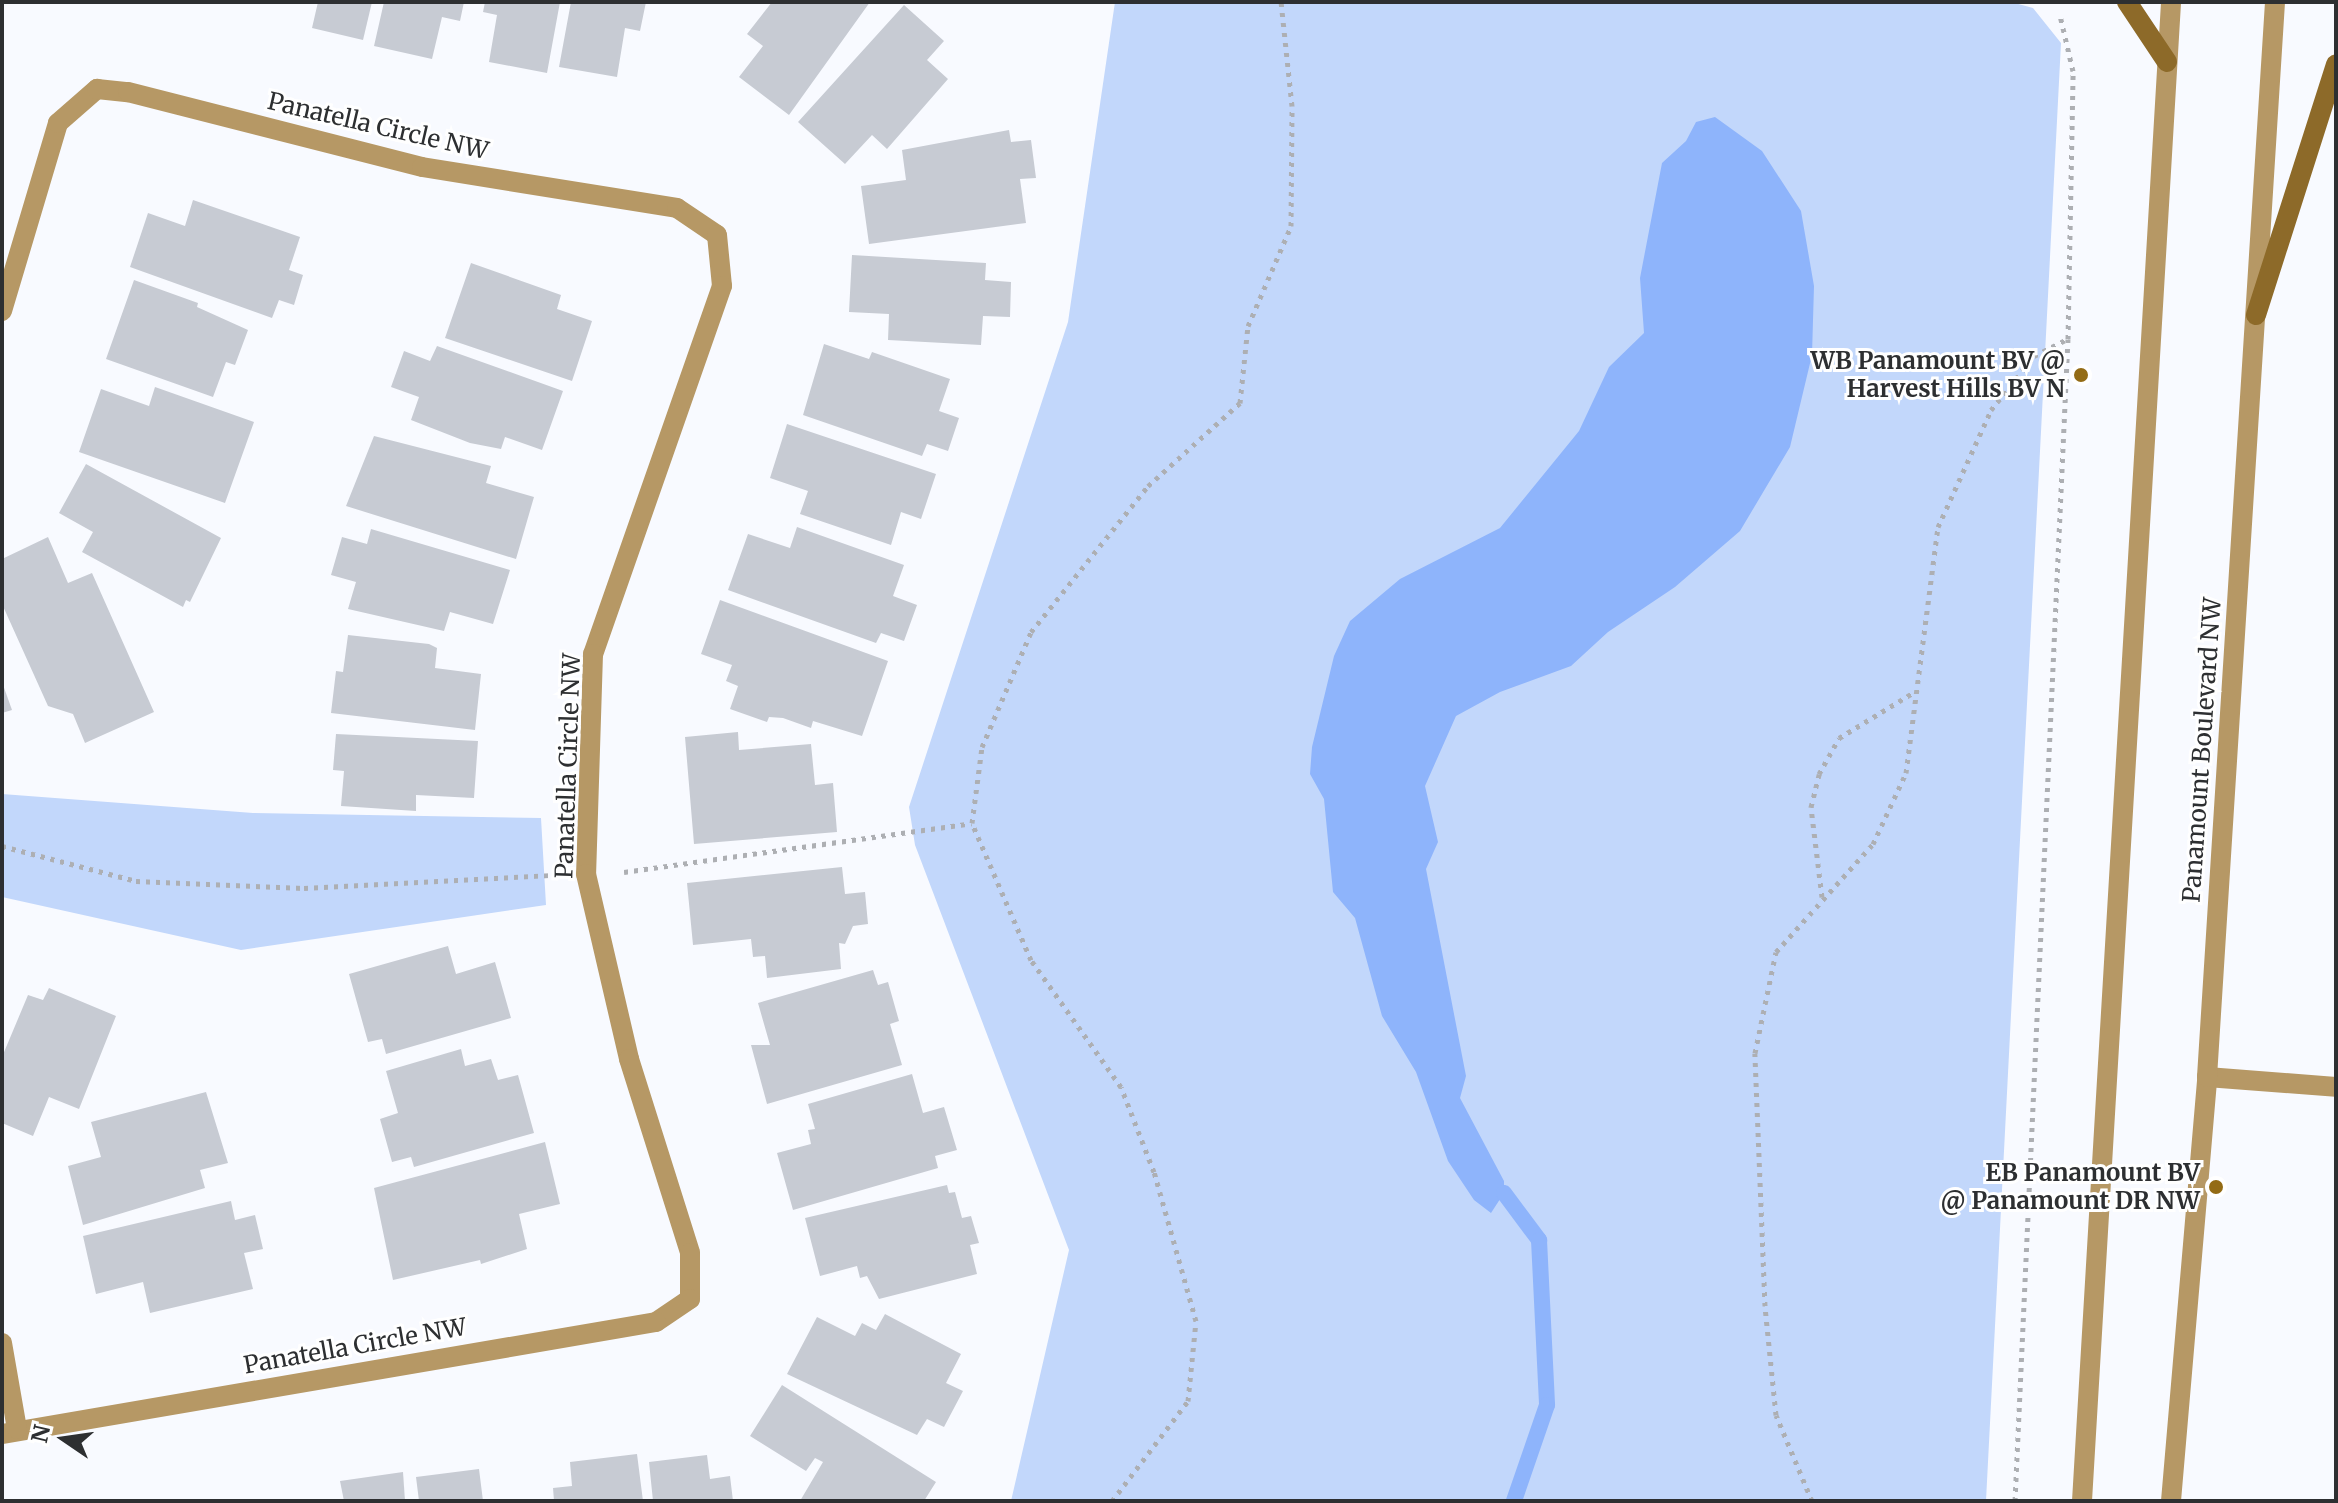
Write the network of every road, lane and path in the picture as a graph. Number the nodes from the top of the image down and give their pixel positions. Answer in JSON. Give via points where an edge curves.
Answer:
{"nodes":[{"id":1,"x":1281,"y":2,"type":"edge"},
{"id":2,"x":2127,"y":2,"type":"edge"},
{"id":3,"x":2171,"y":2,"type":"edge"},
{"id":4,"x":2275,"y":2,"type":"edge"},
{"id":5,"x":2060,"y":15,"type":"dead end"},
{"id":6,"x":2167,"y":62,"type":"junction"},
{"id":7,"x":2336,"y":64,"type":"edge"},
{"id":8,"x":2,"y":311,"type":"edge"},
{"id":9,"x":2256,"y":315,"type":"junction"},
{"id":10,"x":2068,"y":339,"type":"junction"},
{"id":11,"x":1914,"y":692,"type":"junction"},
{"id":12,"x":972,"y":823,"type":"junction"},
{"id":13,"x":2,"y":846,"type":"edge"},
{"id":14,"x":586,"y":874,"type":"junction"},
{"id":15,"x":1822,"y":898,"type":"junction"},
{"id":16,"x":2207,"y":1077,"type":"junction"},
{"id":17,"x":2336,"y":1087,"type":"edge"},
{"id":18,"x":2,"y":1343,"type":"edge"},
{"id":19,"x":10,"y":1432,"type":"edge"},
{"id":20,"x":1112,"y":1501,"type":"edge"},
{"id":21,"x":1812,"y":1501,"type":"edge"},
{"id":22,"x":2015,"y":1501,"type":"edge"},
{"id":23,"x":2082,"y":1501,"type":"edge"},
{"id":24,"x":2171,"y":1501,"type":"edge"}],
"edges":[{"from":1,"to":12,"type":"path","via":[[1292,106],[1291,226],[1248,326],[1240,403],[1148,486],[1031,632],[982,747]]},
{"from":2,"to":6,"type":"main road"},
{"from":3,"to":6,"type":"street"},
{"from":4,"to":9,"type":"street","name":"Panamount Boulevard NW"},
{"from":5,"to":10,"type":"path","via":[[2073,71]]},
{"from":6,"to":23,"type":"street"},
{"from":7,"to":9,"type":"main road"},
{"from":8,"to":14,"type":"street","name":"Panatella Circle NW","via":[[58,123],[97,89],[128,92],[422,167],[677,208],[717,235],[722,286],[593,654]]},
{"from":9,"to":16,"type":"street","name":"Panamount Boulevard NW"},
{"from":10,"to":11,"type":"path","via":[[2034,356],[1991,410],[1938,527]]},
{"from":10,"to":22,"type":"path"},
{"from":11,"to":15,"type":"path","via":[[1906,773],[1873,844]]},
{"from":11,"to":15,"type":"path","via":[[1839,738],[1819,774],[1811,807]]},
{"from":12,"to":14,"type":"path"},
{"from":12,"to":20,"type":"path","via":[[1031,960],[1121,1087],[1154,1172],[1196,1321],[1188,1401]]},
{"from":13,"to":14,"type":"path","via":[[136,881],[304,888]]},
{"from":14,"to":19,"type":"street","name":"Panatella Circle NW","via":[[629,1059],[690,1253],[690,1299],[656,1322]]},
{"from":15,"to":21,"type":"path","via":[[1776,952],[1755,1053],[1765,1306],[1776,1415]]},
{"from":16,"to":17,"type":"street"},
{"from":16,"to":24,"type":"street","name":"Panamount Boulevard NW"},
{"from":18,"to":19,"type":"street"}]}
